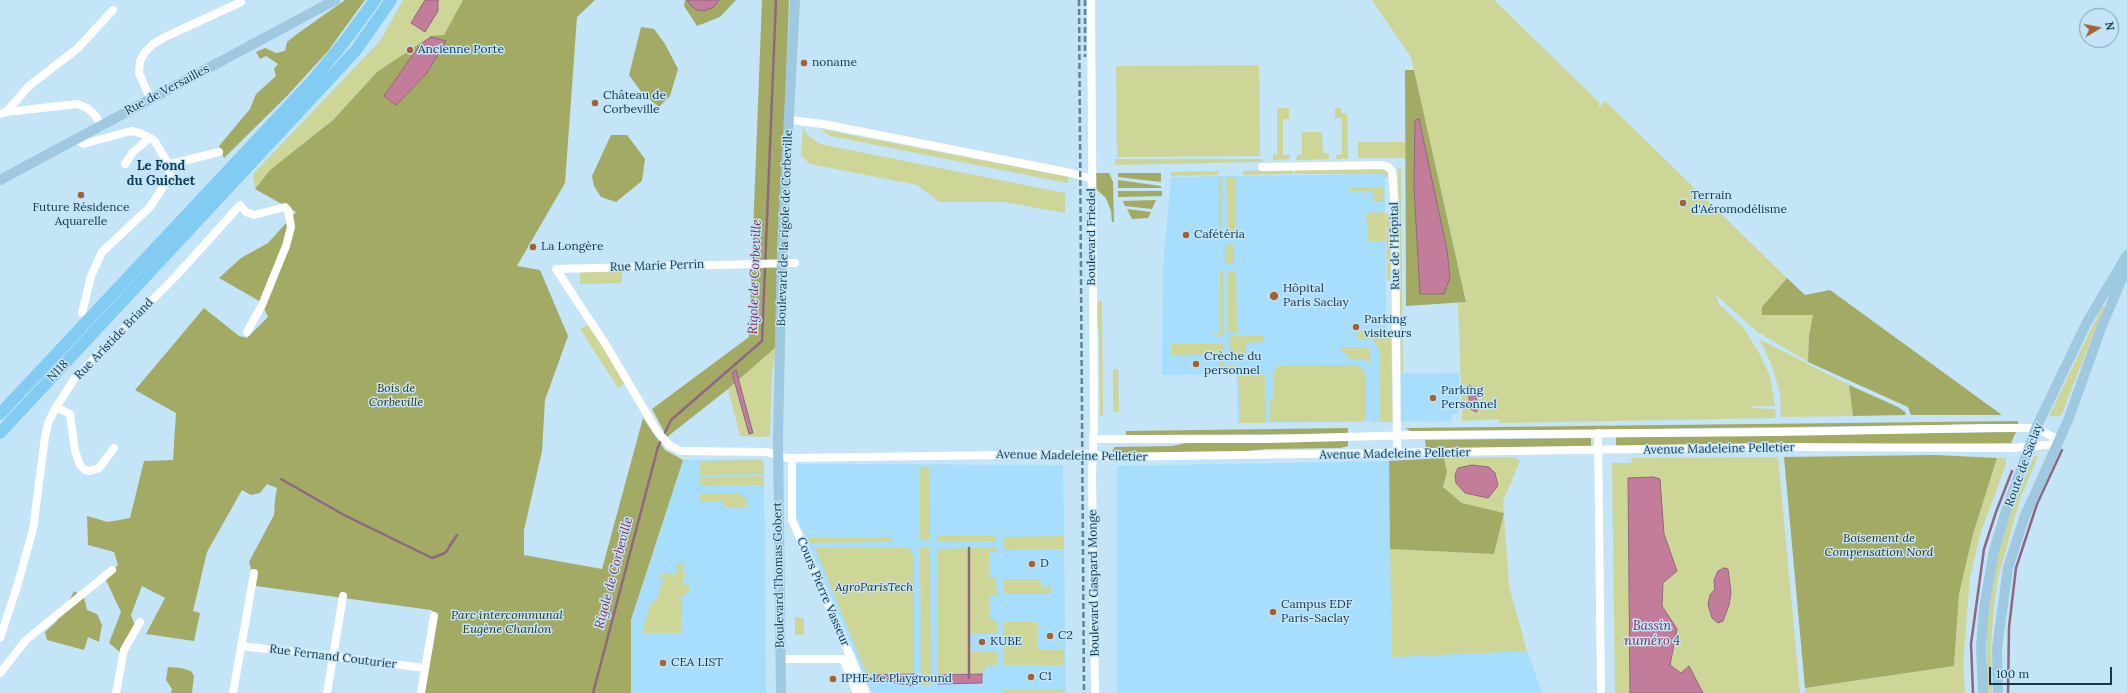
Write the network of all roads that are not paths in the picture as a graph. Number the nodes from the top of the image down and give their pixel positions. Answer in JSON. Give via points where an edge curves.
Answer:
{"nodes":[{"id":1,"x":335,"y":0,"type":"edge"},
{"id":2,"x":375,"y":0,"type":"edge"},
{"id":3,"x":391,"y":0,"type":"edge"},
{"id":4,"x":795,"y":0,"type":"edge"},
{"id":5,"x":1091,"y":0,"type":"edge"},
{"id":6,"x":241,"y":2,"type":"dead end"},
{"id":7,"x":113,"y":10,"type":"dead end"},
{"id":8,"x":150,"y":98,"type":"junction"},
{"id":9,"x":2,"y":111,"type":"edge"},
{"id":10,"x":790,"y":120,"type":"junction"},
{"id":11,"x":101,"y":126,"type":"junction"},
{"id":12,"x":150,"y":138,"type":"junction"},
{"id":13,"x":77,"y":140,"type":"junction"},
{"id":14,"x":219,"y":152,"type":"dead end"},
{"id":15,"x":125,"y":164,"type":"dead end"},
{"id":16,"x":171,"y":164,"type":"junction"},
{"id":17,"x":1262,"y":167,"type":"dead end"},
{"id":18,"x":1092,"y":179,"type":"junction"},
{"id":19,"x":0,"y":180,"type":"edge"},
{"id":20,"x":2127,"y":255,"type":"edge"},
{"id":21,"x":782,"y":263,"type":"junction"},
{"id":22,"x":795,"y":263,"type":"dead end"},
{"id":23,"x":2127,"y":267,"type":"edge"},
{"id":24,"x":82,"y":313,"type":"dead end"},
{"id":25,"x":247,"y":332,"type":"dead end"},
{"id":26,"x":56,"y":407,"type":"junction"},
{"id":27,"x":0,"y":414,"type":"edge"},
{"id":28,"x":2036,"y":428,"type":"junction"},
{"id":29,"x":1598,"y":433,"type":"junction"},
{"id":30,"x":0,"y":434,"type":"edge"},
{"id":31,"x":1397,"y":435,"type":"junction"},
{"id":32,"x":1093,"y":439,"type":"junction"},
{"id":33,"x":2058,"y":442,"type":"junction"},
{"id":34,"x":669,"y":445,"type":"joint"},
{"id":35,"x":2028,"y":447,"type":"junction"},
{"id":36,"x":114,"y":448,"type":"dead end"},
{"id":37,"x":1597,"y":450,"type":"junction"},
{"id":38,"x":1092,"y":454,"type":"junction"},
{"id":39,"x":1396,"y":454,"type":"junction"},
{"id":40,"x":778,"y":456,"type":"junction"},
{"id":41,"x":792,"y":465,"type":"dead end"},
{"id":42,"x":1092,"y":474,"type":"joint"},
{"id":43,"x":112,"y":570,"type":"dead end"},
{"id":44,"x":254,"y":573,"type":"dead end"},
{"id":45,"x":343,"y":596,"type":"dead end"},
{"id":46,"x":434,"y":616,"type":"dead end"},
{"id":47,"x":140,"y":622,"type":"dead end"},
{"id":48,"x":0,"y":638,"type":"edge"},
{"id":49,"x":241,"y":644,"type":"junction"},
{"id":50,"x":333,"y":657,"type":"junction"},
{"id":51,"x":780,"y":659,"type":"junction"},
{"id":52,"x":425,"y":668,"type":"junction"},
{"id":53,"x":0,"y":673,"type":"edge"},
{"id":54,"x":116,"y":693,"type":"edge"},
{"id":55,"x":232,"y":693,"type":"edge"},
{"id":56,"x":327,"y":693,"type":"edge"},
{"id":57,"x":421,"y":693,"type":"edge"},
{"id":58,"x":781,"y":693,"type":"edge"},
{"id":59,"x":857,"y":693,"type":"edge"},
{"id":60,"x":866,"y":693,"type":"edge"},
{"id":61,"x":1095,"y":693,"type":"edge"},
{"id":62,"x":1602,"y":693,"type":"edge"},
{"id":63,"x":1983,"y":693,"type":"edge"},
{"id":64,"x":1998,"y":693,"type":"edge"}],
"edges":[{"from":1,"to":8,"type":"main road","name":"Rue de Versailles"},
{"from":2,"to":27,"type":"highway","via":[[313,80]]},
{"from":3,"to":30,"type":"highway","name":"N118","number":"N118","via":[[356,50]]},
{"from":4,"to":10,"type":"main road","name":"Boulevard de la rigole de Corbeville"},
{"from":5,"to":18,"type":"street","name":"Boulevard Friedel"},
{"from":6,"to":8,"type":"street","via":[[165,37],[145,52],[140,61],[139,73]]},
{"from":7,"to":9,"type":"street","via":[[78,48]]},
{"from":8,"to":11,"type":"main road","name":"Rue de Versailles"},
{"from":9,"to":11,"type":"street","via":[[77,104],[88,108]]},
{"from":10,"to":18,"type":"street"},
{"from":10,"to":21,"type":"main road","name":"Boulevard de la rigole de Corbeville"},
{"from":11,"to":13,"type":"main road","name":"Rue de Versailles"},
{"from":12,"to":13,"type":"street","via":[[131,131],[83,144]]},
{"from":12,"to":15,"type":"street","via":[[133,152]]},
{"from":12,"to":16,"type":"street"},
{"from":13,"to":19,"type":"main road","name":"Rue de Versailles"},
{"from":14,"to":16,"type":"street"},
{"from":16,"to":24,"type":"street","via":[[171,173],[150,207],[102,252],[91,276]]},
{"from":17,"to":31,"type":"street","name":"Rue de l'Hôpital","via":[[1383,165],[1392,171]]},
{"from":18,"to":32,"type":"street","name":"Boulevard Friedel"},
{"from":20,"to":28,"type":"main road","name":"Route de Saclay","via":[[2087,322]]},
{"from":21,"to":22,"type":"street","name":"Rue Marie Perrin"},
{"from":21,"to":34,"type":"street","name":"Rue Marie Perrin","via":[[556,269],[606,345],[657,431]]},
{"from":21,"to":40,"type":"main road","name":"Boulevard de la rigole de Corbeville"},
{"from":23,"to":33,"type":"main road","name":"Route de Saclay"},
{"from":25,"to":26,"type":"street","name":"Rue Aristide Briand","via":[[262,305],[286,246],[291,227],[288,210],[285,207],[254,216],[240,205],[177,275],[75,378]]},
{"from":26,"to":36,"type":"street","via":[[70,414],[75,451],[80,465],[85,470],[95,471],[99,468]]},
{"from":26,"to":48,"type":"street","name":"Rue Aristide Briand","via":[[45,437],[39,493],[28,549]]},
{"from":28,"to":29,"type":"street","name":"Avenue Madeleine Pelletier"},
{"from":28,"to":33,"type":"street","name":"Avenue Madeleine Pelletier"},
{"from":28,"to":35,"type":"main road","name":"Route de Saclay"},
{"from":29,"to":31,"type":"street","name":"Avenue Madeleine Pelletier"},
{"from":29,"to":37,"type":"street"},
{"from":31,"to":32,"type":"street","name":"Avenue Madeleine Pelletier","via":[[1268,439]]},
{"from":31,"to":39,"type":"street","name":"Rue de l'Hôpital"},
{"from":32,"to":38,"type":"street","name":"Boulevard Friedel"},
{"from":33,"to":35,"type":"street","name":"Avenue Madeleine Pelletier"},
{"from":33,"to":64,"type":"main road","name":"Route de Saclay","via":[[2024,518],[2008,568],[1997,648]]},
{"from":34,"to":40,"type":"street","name":"Avenue Madeleine Pelletier","via":[[680,451],[767,452]]},
{"from":35,"to":37,"type":"street","name":"Avenue Madeleine Pelletier"},
{"from":35,"to":63,"type":"main road","name":"Route de Saclay","via":[[1998,536],[1987,584],[1981,647]]},
{"from":37,"to":39,"type":"street","name":"Avenue Madeleine Pelletier"},
{"from":37,"to":62,"type":"street"},
{"from":38,"to":39,"type":"street","name":"Avenue Madeleine Pelletier","via":[[1105,458]]},
{"from":38,"to":40,"type":"street","name":"Avenue Madeleine Pelletier"},
{"from":38,"to":42,"type":"street","name":"Boulevard Friedel"},
{"from":40,"to":51,"type":"main road","name":"Boulevard Thomas Gobert"},
{"from":41,"to":60,"type":"street","name":"Cours Pierre Vasseur","via":[[792,520]]},
{"from":42,"to":61,"type":"street","name":"Boulevard Gaspard Monge"},
{"from":43,"to":53,"type":"street","via":[[26,640]]},
{"from":44,"to":49,"type":"street"},
{"from":45,"to":50,"type":"street"},
{"from":46,"to":52,"type":"street"},
{"from":47,"to":54,"type":"street","via":[[124,650]]},
{"from":49,"to":50,"type":"street","name":"Rue Fernand Couturier"},
{"from":49,"to":55,"type":"street"},
{"from":50,"to":52,"type":"street","name":"Rue Fernand Couturier"},
{"from":50,"to":56,"type":"street"},
{"from":51,"to":58,"type":"main road","name":"Boulevard Thomas Gobert"},
{"from":51,"to":59,"type":"street","via":[[842,659]]},
{"from":52,"to":57,"type":"street"}]}
